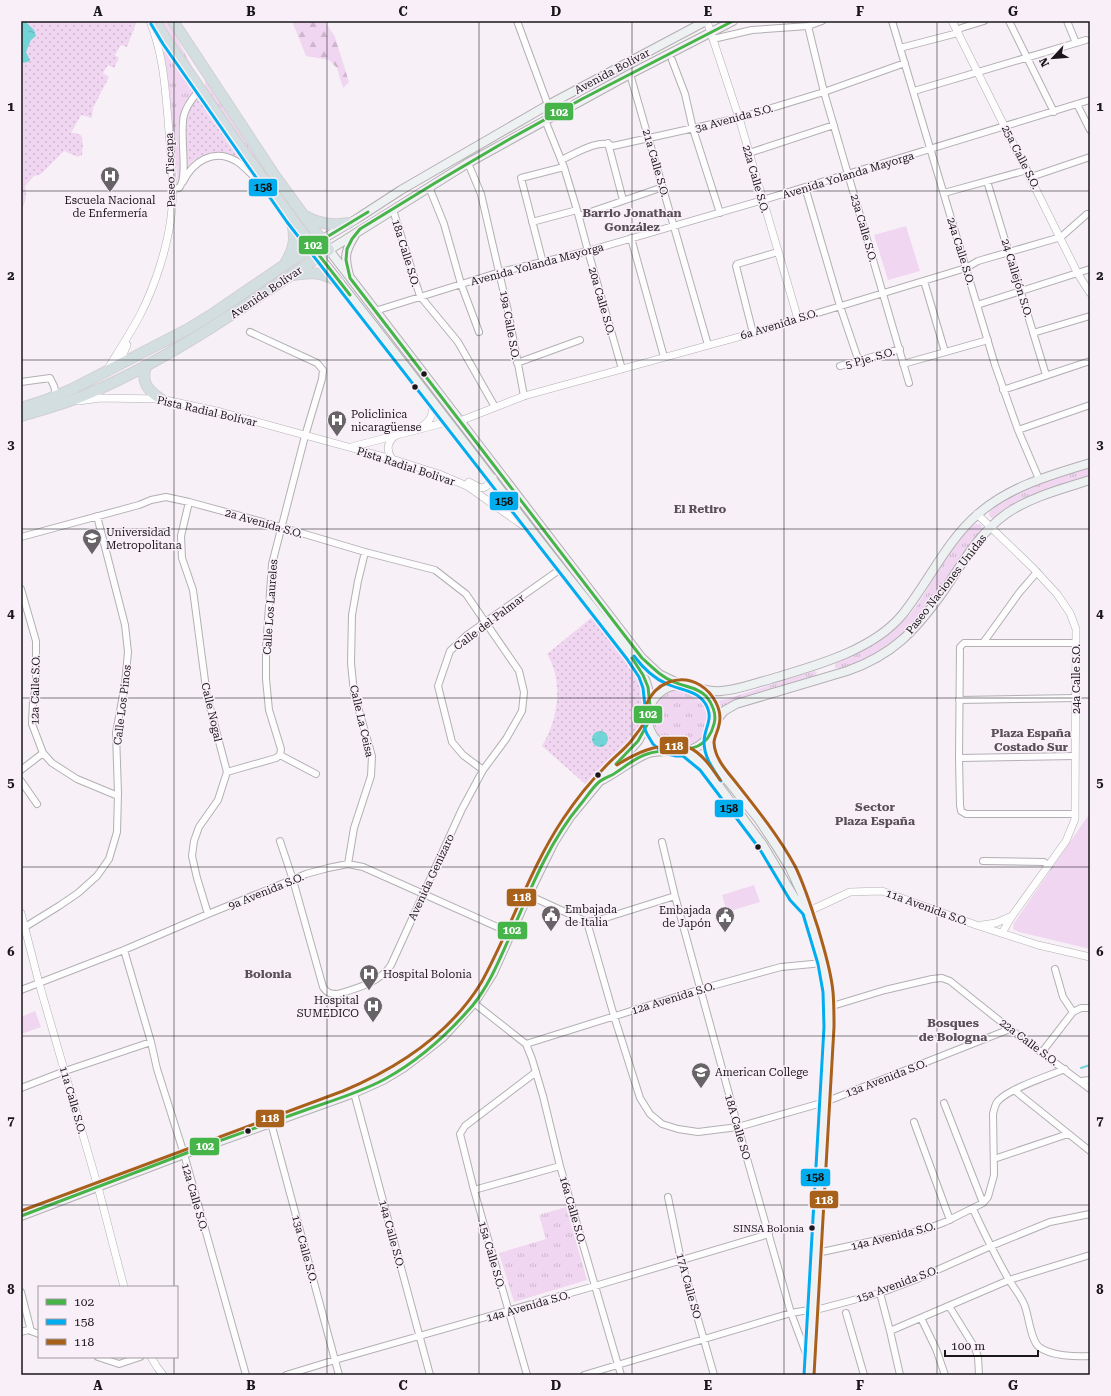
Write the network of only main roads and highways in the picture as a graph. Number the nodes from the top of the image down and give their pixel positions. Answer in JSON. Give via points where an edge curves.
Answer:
{"nodes":[{"id":1,"x":155,"y":21,"type":"edge"},
{"id":2,"x":173,"y":21,"type":"edge"},
{"id":3,"x":707,"y":21,"type":"edge"},
{"id":4,"x":733,"y":21,"type":"edge"},
{"id":5,"x":200,"y":89,"type":"junction"},
{"id":6,"x":302,"y":214,"type":"junction"},
{"id":7,"x":291,"y":219,"type":"junction"},
{"id":8,"x":349,"y":223,"type":"junction"},
{"id":9,"x":357,"y":233,"type":"junction"},
{"id":10,"x":321,"y":240,"type":"junction"},
{"id":11,"x":312,"y":246,"type":"junction"},
{"id":12,"x":328,"y":250,"type":"junction"},
{"id":13,"x":319,"y":256,"type":"junction"},
{"id":14,"x":285,"y":264,"type":"junction"},
{"id":15,"x":291,"y":275,"type":"junction"},
{"id":16,"x":350,"y":278,"type":"junction"},
{"id":17,"x":338,"y":281,"type":"junction"},
{"id":18,"x":146,"y":366,"type":"junction"},
{"id":19,"x":414,"y":377,"type":"junction"},
{"id":20,"x":161,"y":399,"type":"road end"},
{"id":21,"x":61,"y":401,"type":"junction"},
{"id":22,"x":21,"y":408,"type":"edge"},
{"id":23,"x":21,"y":416,"type":"edge"},
{"id":24,"x":460,"y":421,"type":"junction"},
{"id":25,"x":448,"y":422,"type":"junction"},
{"id":26,"x":472,"y":436,"type":"junction"},
{"id":27,"x":480,"y":452,"type":"junction"},
{"id":28,"x":1090,"y":463,"type":"edge"},
{"id":29,"x":491,"y":466,"type":"junction"},
{"id":30,"x":501,"y":474,"type":"junction"},
{"id":31,"x":493,"y":478,"type":"junction"},
{"id":32,"x":1090,"y":480,"type":"edge"},
{"id":33,"x":533,"y":532,"type":"junction"},
{"id":34,"x":562,"y":568,"type":"junction"},
{"id":35,"x":573,"y":568,"type":"junction"},
{"id":36,"x":613,"y":620,"type":"junction"},
{"id":37,"x":682,"y":685,"type":"junction"},
{"id":38,"x":691,"y":686,"type":"junction"},
{"id":39,"x":650,"y":706,"type":"junction"},
{"id":40,"x":715,"y":722,"type":"junction"},
{"id":41,"x":648,"y":723,"type":"junction"},
{"id":42,"x":710,"y":735,"type":"junction"},
{"id":43,"x":674,"y":751,"type":"junction"},
{"id":44,"x":685,"y":751,"type":"junction"},
{"id":45,"x":600,"y":781,"type":"junction"},
{"id":46,"x":807,"y":912,"type":"junction"},
{"id":47,"x":21,"y":1216,"type":"edge"},
{"id":48,"x":809,"y":1375,"type":"edge"}],
"edges":[{"from":1,"to":5,"type":"highway"},
{"from":2,"to":5,"type":"highway","via":[[200,73]]},
{"from":2,"to":6,"type":"highway"},
{"from":3,"to":8,"type":"main road","name":"Avenida Bolívar","via":[[548,105]]},
{"from":4,"to":9,"type":"main road","name":"Avenida Bolívar","via":[[712,36],[630,74],[468,163]]},
{"from":5,"to":7,"type":"highway"},
{"from":6,"to":8,"type":"highway","via":[[323,224]]},
{"from":6,"to":10,"type":"highway"},
{"from":7,"to":11,"type":"highway"},
{"from":7,"to":14,"type":"highway","via":[[295,243]]},
{"from":8,"to":10,"type":"main road","name":"Avenida Bolívar"},
{"from":9,"to":12,"type":"main road","name":"Avenida Bolívar"},
{"from":9,"to":16,"type":"main road","via":[[349,245],[345,261]]},
{"from":10,"to":11,"type":"highway","name":"Avenida Bolívar"},
{"from":10,"to":12,"type":"highway"},
{"from":11,"to":13,"type":"highway"},
{"from":11,"to":14,"type":"highway","name":"Avenida Bolívar"},
{"from":12,"to":13,"type":"highway","name":"Avenida Bolívar"},
{"from":12,"to":16,"type":"main road"},
{"from":13,"to":15,"type":"highway","name":"Avenida Bolívar"},
{"from":13,"to":17,"type":"main road"},
{"from":14,"to":21,"type":"highway","name":"Avenida Bolívar","via":[[202,321],[107,371]]},
{"from":15,"to":17,"type":"highway","via":[[312,272],[324,274]]},
{"from":15,"to":18,"type":"highway","name":"Avenida Bolívar","via":[[205,333]]},
{"from":16,"to":24,"type":"main road"},
{"from":17,"to":19,"type":"main road"},
{"from":18,"to":20,"type":"highway","via":[[144,374],[148,389]]},
{"from":18,"to":21,"type":"highway","name":"Avenida Bolívar","via":[[91,393]]},
{"from":19,"to":24,"type":"main road","via":[[424,385],[450,418]]},
{"from":19,"to":25,"type":"main road"},
{"from":21,"to":22,"type":"highway","name":"Avenida Bolívar","via":[[46,400]]},
{"from":21,"to":23,"type":"highway","name":"Avenida Bolívar"},
{"from":24,"to":26,"type":"main road"},
{"from":25,"to":27,"type":"main road","via":[[458,426]]},
{"from":25,"to":31,"type":"main road"},
{"from":26,"to":27,"type":"main road"},
{"from":26,"to":30,"type":"main road"},
{"from":27,"to":29,"type":"main road"},
{"from":28,"to":38,"type":"main road","name":"Paseo Naciones Unidas","via":[[1039,479],[1010,492],[977,514],[953,541],[901,616],[860,647],[820,664],[730,690],[711,691]]},
{"from":29,"to":30,"type":"main road"},
{"from":29,"to":31,"type":"main road"},
{"from":30,"to":35,"type":"main road"},
{"from":31,"to":33,"type":"main road"},
{"from":32,"to":40,"type":"main road","name":"Paseo Naciones Unidas","via":[[1045,494],[1005,514],[972,548],[943,592],[916,626],[892,649],[847,672],[736,704],[724,711]]},
{"from":33,"to":34,"type":"main road"},
{"from":33,"to":35,"type":"main road","via":[[543,539],[564,566]]},
{"from":34,"to":36,"type":"main road","via":[[568,570],[602,612]]},
{"from":34,"to":39,"type":"main road","via":[[631,656],[648,687]]},
{"from":35,"to":36,"type":"main road"},
{"from":36,"to":37,"type":"main road","via":[[652,669]]},
{"from":37,"to":38,"type":"main road"},
{"from":37,"to":39,"type":"main road","via":[[669,687],[661,692]]},
{"from":38,"to":40,"type":"main road","via":[[701,691],[708,699],[713,708]]},
{"from":39,"to":41,"type":"main road"},
{"from":40,"to":42,"type":"main road"},
{"from":41,"to":43,"type":"main road","via":[[657,741]]},
{"from":41,"to":45,"type":"main road","via":[[638,740]]},
{"from":42,"to":44,"type":"main road","via":[[699,746]]},
{"from":42,"to":46,"type":"main road","via":[[709,746],[716,766],[759,820],[782,856],[802,894]]},
{"from":43,"to":44,"type":"main road"},
{"from":43,"to":45,"type":"main road","via":[[647,754]]},
{"from":44,"to":46,"type":"main road","via":[[700,762],[710,774],[763,845],[794,897]]},
{"from":45,"to":47,"type":"main road","via":[[570,816],[554,842],[493,973],[474,1003],[443,1036],[403,1068],[354,1092]]},
{"from":46,"to":48,"type":"main road","via":[[824,963],[829,1007]]}]}
